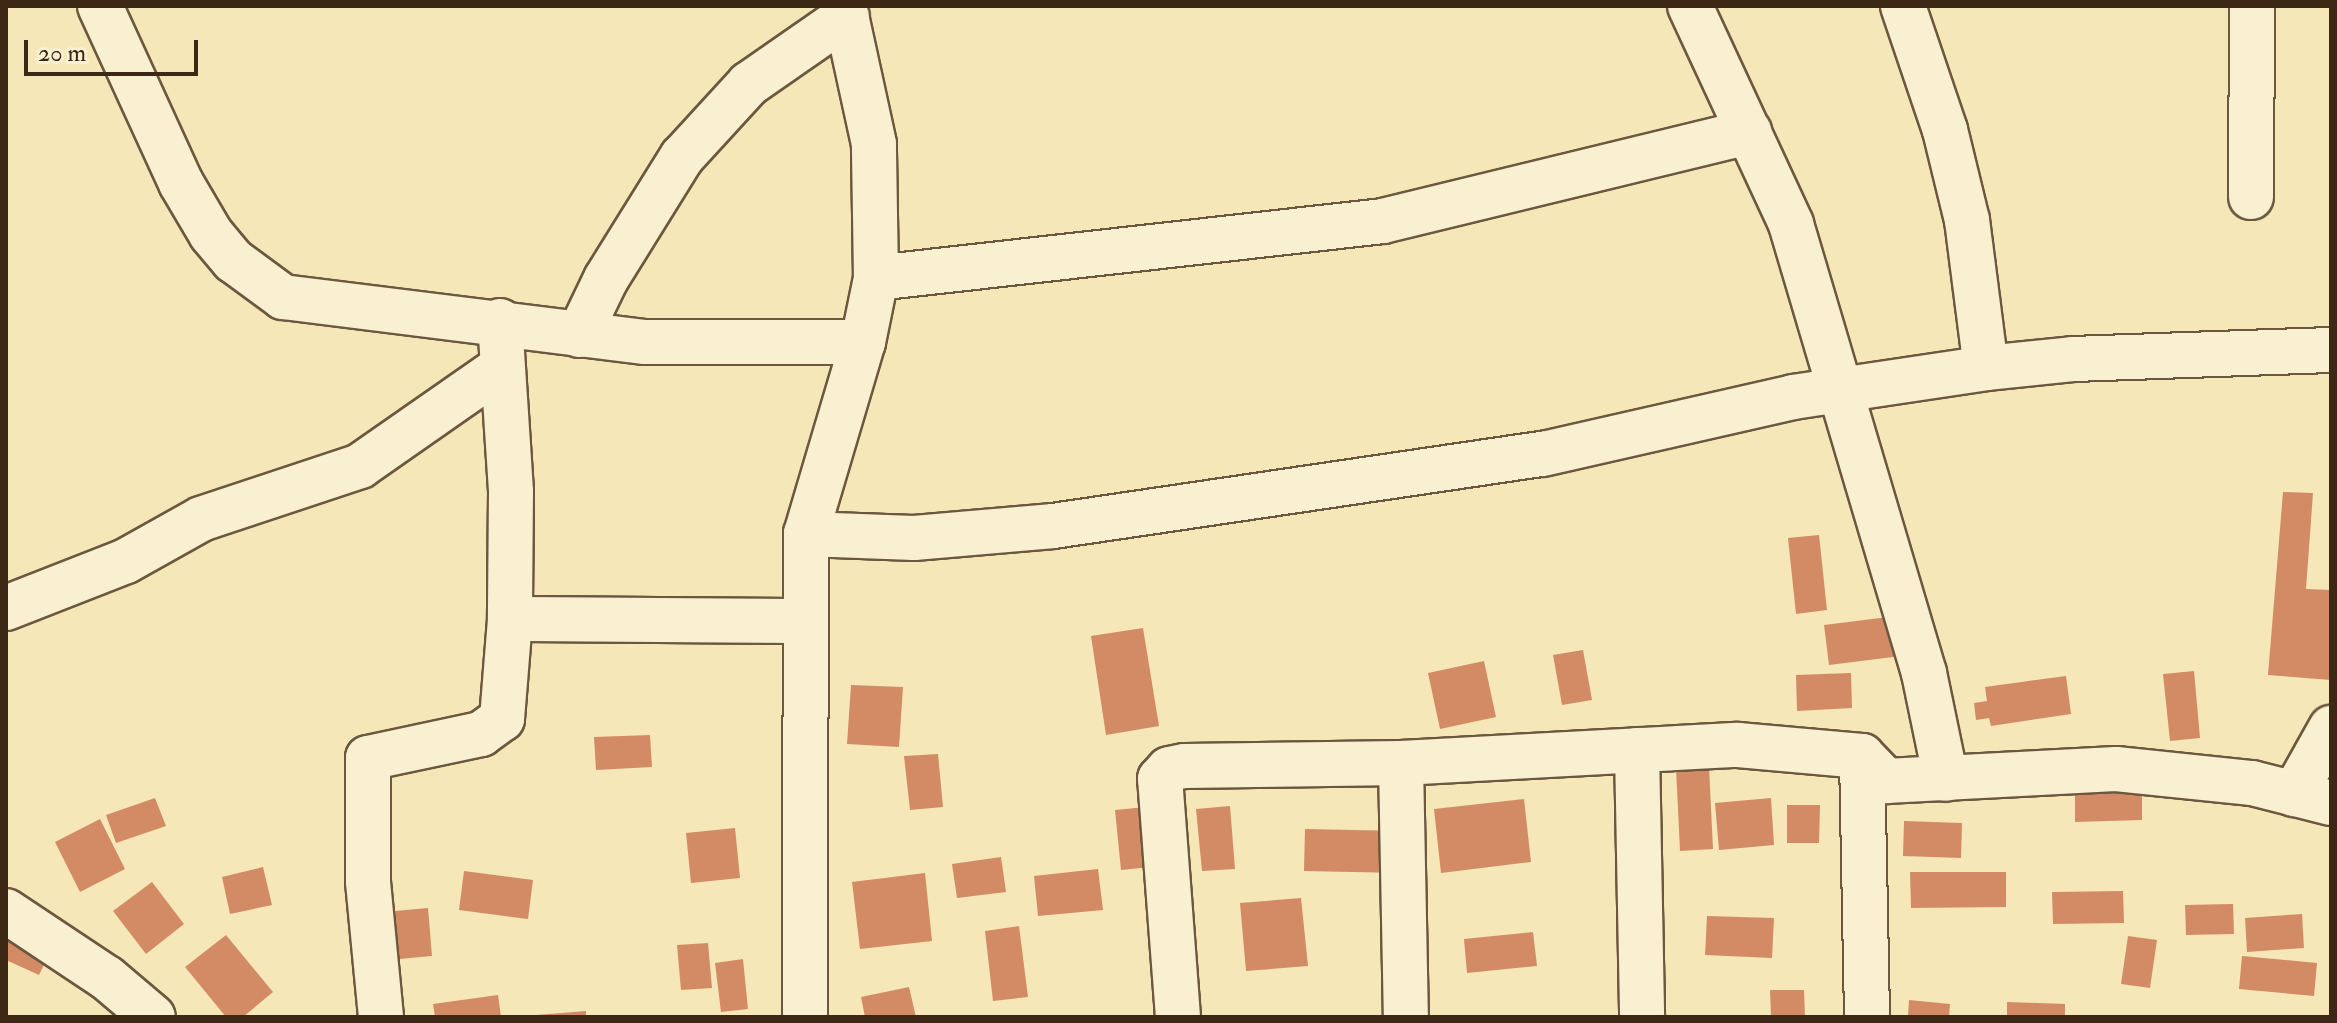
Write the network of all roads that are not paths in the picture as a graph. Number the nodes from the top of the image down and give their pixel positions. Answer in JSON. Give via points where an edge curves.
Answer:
{"nodes":[{"id":1,"x":100,"y":6,"type":"edge"},
{"id":2,"x":1690,"y":6,"type":"edge"},
{"id":3,"x":1903,"y":6,"type":"edge"},
{"id":4,"x":2252,"y":6,"type":"edge"},
{"id":5,"x":846,"y":11,"type":"edge"},
{"id":6,"x":1749,"y":132,"type":"junction"},
{"id":7,"x":2251,"y":197,"type":"dead end"},
{"id":8,"x":876,"y":278,"type":"junction"},
{"id":9,"x":500,"y":321,"type":"junction"},
{"id":10,"x":579,"y":335,"type":"junction"},
{"id":11,"x":863,"y":342,"type":"junction"},
{"id":12,"x":2331,"y":350,"type":"edge"},
{"id":13,"x":502,"y":367,"type":"junction"},
{"id":14,"x":1986,"y":368,"type":"junction"},
{"id":15,"x":1836,"y":391,"type":"junction"},
{"id":16,"x":806,"y":534,"type":"junction"},
{"id":17,"x":6,"y":608,"type":"edge"},
{"id":18,"x":510,"y":619,"type":"junction"},
{"id":19,"x":806,"y":621,"type":"junction"},
{"id":20,"x":2331,"y":728,"type":"edge"},
{"id":21,"x":1637,"y":750,"type":"junction"},
{"id":22,"x":1862,"y":756,"type":"junction"},
{"id":23,"x":1401,"y":763,"type":"junction"},
{"id":24,"x":1946,"y":779,"type":"junction"},
{"id":25,"x":2313,"y":798,"type":"edge"},
{"id":26,"x":6,"y":911,"type":"edge"},
{"id":27,"x":153,"y":1017,"type":"edge"},
{"id":28,"x":381,"y":1017,"type":"edge"},
{"id":29,"x":805,"y":1017,"type":"edge"},
{"id":30,"x":1178,"y":1017,"type":"edge"},
{"id":31,"x":1406,"y":1017,"type":"edge"},
{"id":32,"x":1642,"y":1017,"type":"edge"},
{"id":33,"x":1867,"y":1017,"type":"edge"}],
"edges":[{"from":1,"to":9,"type":"street","via":[[181,183],[211,234],[259,283],[283,297],[317,303]]},
{"from":2,"to":6,"type":"street"},
{"from":3,"to":14,"type":"street","via":[[1945,130],[1967,220]]},
{"from":4,"to":7,"type":"street"},
{"from":5,"to":8,"type":"street","via":[[874,144]]},
{"from":5,"to":10,"type":"street","via":[[749,84],[709,125],[650,207]]},
{"from":6,"to":8,"type":"street","via":[[1383,221]]},
{"from":6,"to":15,"type":"street","via":[[1791,224]]},
{"from":8,"to":11,"type":"street"},
{"from":9,"to":10,"type":"street"},
{"from":9,"to":13,"type":"street"},
{"from":10,"to":11,"type":"street","via":[[645,342]]},
{"from":11,"to":16,"type":"street"},
{"from":12,"to":14,"type":"street","via":[[2088,358]]},
{"from":13,"to":17,"type":"street","via":[[351,471],[201,519],[126,561]]},
{"from":13,"to":18,"type":"street","via":[[511,492]]},
{"from":14,"to":15,"type":"street"},
{"from":15,"to":16,"type":"street","via":[[1543,454],[1053,526],[914,538]]},
{"from":15,"to":24,"type":"street","via":[[1924,673]]},
{"from":16,"to":19,"type":"street"},
{"from":18,"to":19,"type":"street"},
{"from":18,"to":28,"type":"street","via":[[502,719],[481,734],[368,758],[368,881]]},
{"from":19,"to":29,"type":"street"},
{"from":20,"to":25,"type":"street"},
{"from":21,"to":22,"type":"street","via":[[1738,745]]},
{"from":21,"to":23,"type":"street"},
{"from":21,"to":32,"type":"street"},
{"from":22,"to":24,"type":"street","via":[[1886,781]]},
{"from":22,"to":33,"type":"street"},
{"from":23,"to":30,"type":"street","via":[[1185,766],[1169,769],[1160,779]]},
{"from":23,"to":31,"type":"street"},
{"from":24,"to":25,"type":"street","via":[[2116,769],[2252,783]]},
{"from":26,"to":27,"type":"street","via":[[107,978]]}]}
